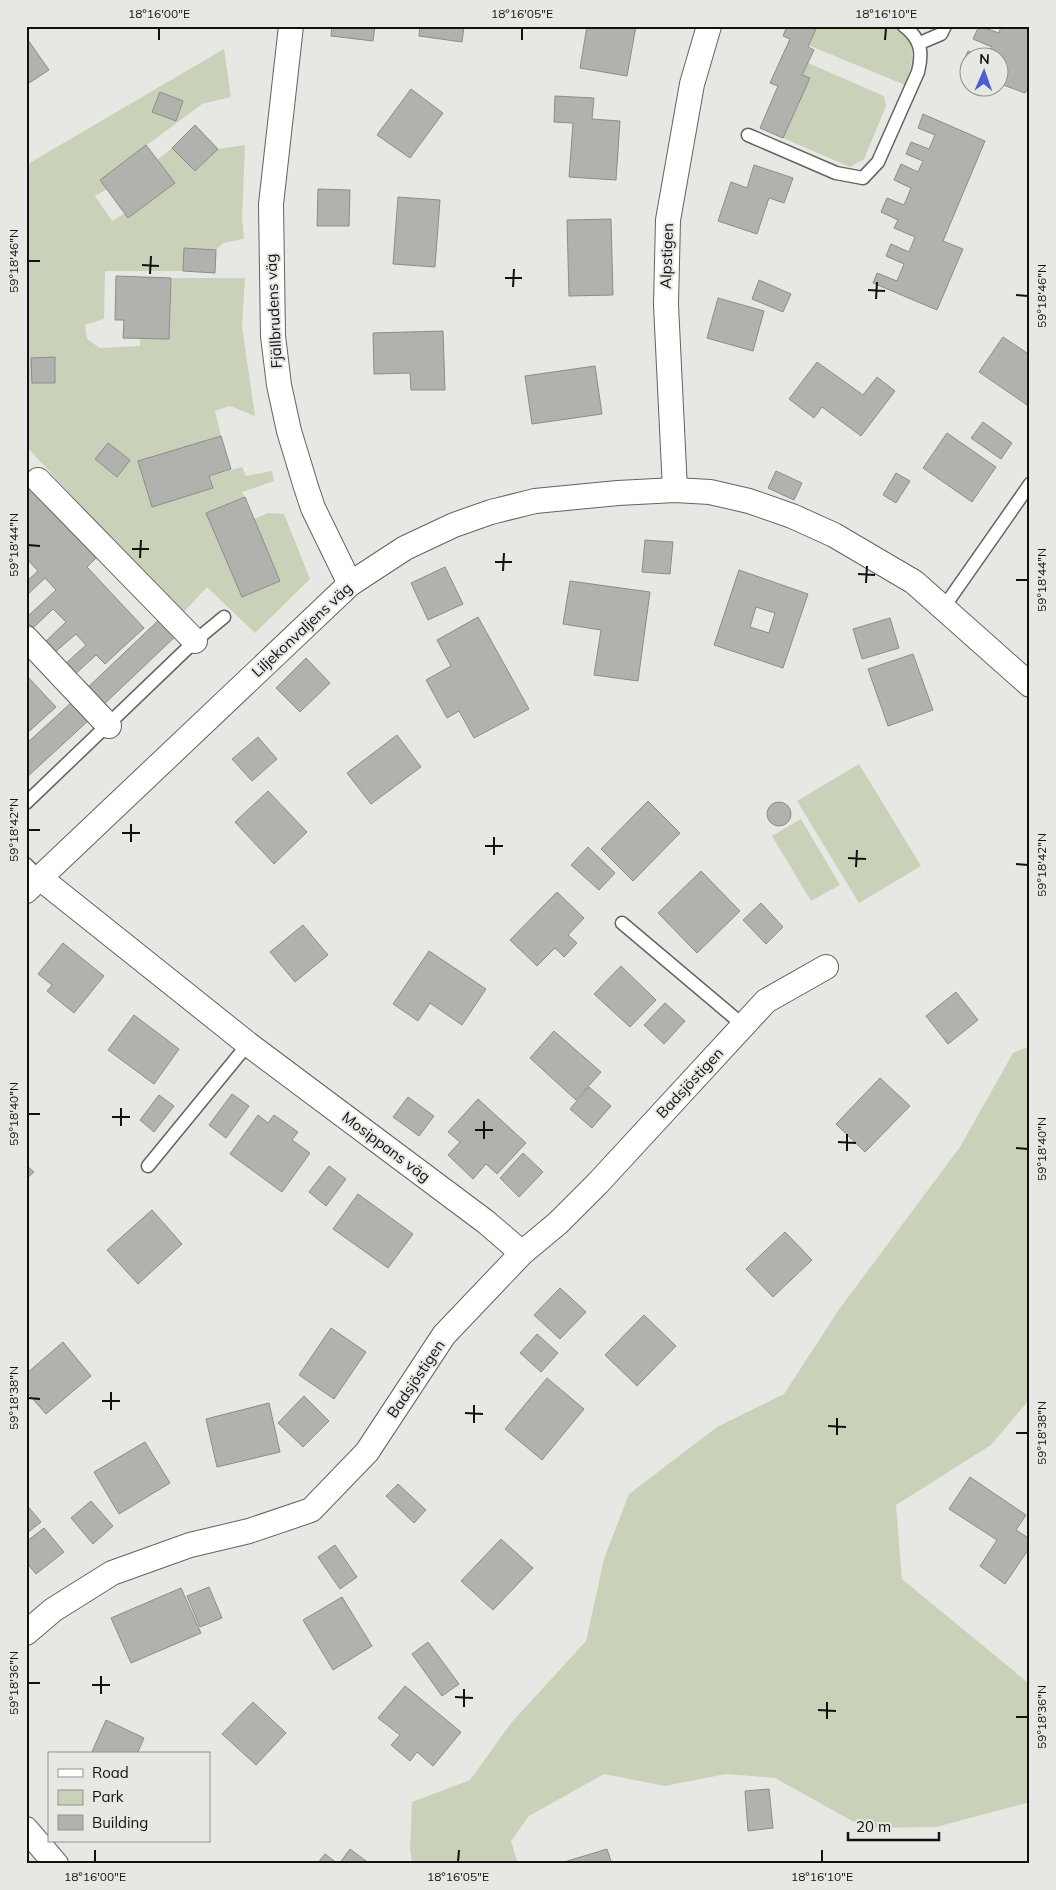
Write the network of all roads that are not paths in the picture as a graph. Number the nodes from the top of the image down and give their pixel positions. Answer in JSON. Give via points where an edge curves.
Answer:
{"nodes":[{"id":1,"x":291,"y":26,"type":"edge"},
{"id":2,"x":709,"y":26,"type":"edge"},
{"id":3,"x":904,"y":26,"type":"edge"},
{"id":4,"x":945,"y":26,"type":"edge"},
{"id":5,"x":920,"y":43,"type":"junction"},
{"id":6,"x":748,"y":136,"type":"dead end"},
{"id":7,"x":38,"y":480,"type":"dead end"},
{"id":8,"x":1030,"y":484,"type":"edge"},
{"id":9,"x":675,"y":490,"type":"junction"},
{"id":10,"x":350,"y":584,"type":"junction"},
{"id":11,"x":944,"y":606,"type":"junction"},
{"id":12,"x":224,"y":617,"type":"dead end"},
{"id":13,"x":26,"y":638,"type":"edge"},
{"id":14,"x":196,"y":641,"type":"junction"},
{"id":15,"x":1030,"y":685,"type":"edge"},
{"id":16,"x":108,"y":726,"type":"junction"},
{"id":17,"x":26,"y":802,"type":"edge"},
{"id":18,"x":31,"y":878,"type":"edge"},
{"id":19,"x":622,"y":923,"type":"dead end"},
{"id":20,"x":826,"y":967,"type":"dead end"},
{"id":21,"x":743,"y":1025,"type":"junction"},
{"id":22,"x":248,"y":1044,"type":"junction"},
{"id":23,"x":148,"y":1166,"type":"dead end"},
{"id":24,"x":522,"y":1253,"type":"junction"},
{"id":25,"x":26,"y":1633,"type":"edge"},
{"id":26,"x":26,"y":1829,"type":"edge"},
{"id":27,"x":56,"y":1864,"type":"edge"}],
"edges":[{"from":1,"to":10,"type":"street","name":"Fjällbrudens väg","via":[[271,204],[273,336],[289,431],[306,487]]},
{"from":2,"to":9,"type":"street","name":"Alpstigen","via":[[692,84],[668,220],[666,305]]},
{"from":3,"to":5,"type":"lane"},
{"from":4,"to":5,"type":"lane","via":[[942,34]]},
{"from":5,"to":6,"type":"lane","via":[[918,72],[878,162],[863,178],[836,173]]},
{"from":7,"to":14,"type":"street"},
{"from":8,"to":11,"type":"lane"},
{"from":9,"to":10,"type":"street","name":"Liljekonvaljens väg","via":[[534,501],[491,512],[405,548]]},
{"from":9,"to":11,"type":"street","name":"Liljekonvaljens väg","via":[[710,492],[792,516],[834,535],[914,582]]},
{"from":10,"to":18,"type":"street","name":"Liljekonvaljens väg"},
{"from":11,"to":15,"type":"street","name":"Liljekonvaljens väg"},
{"from":12,"to":14,"type":"lane"},
{"from":13,"to":16,"type":"street"},
{"from":14,"to":16,"type":"lane"},
{"from":16,"to":17,"type":"lane"},
{"from":18,"to":22,"type":"street","name":"Mosippans väg"},
{"from":19,"to":21,"type":"lane"},
{"from":20,"to":21,"type":"street","name":"Badsjöstigen","via":[[766,1000]]},
{"from":21,"to":24,"type":"street","name":"Badsjöstigen","via":[[558,1223]]},
{"from":22,"to":23,"type":"lane"},
{"from":22,"to":24,"type":"street","name":"Mosippans väg","via":[[486,1222]]},
{"from":24,"to":25,"type":"street","name":"Badsjöstigen","via":[[444,1335],[367,1452],[311,1510],[249,1531],[190,1545],[112,1573],[53,1610]]},
{"from":26,"to":27,"type":"street"}]}
